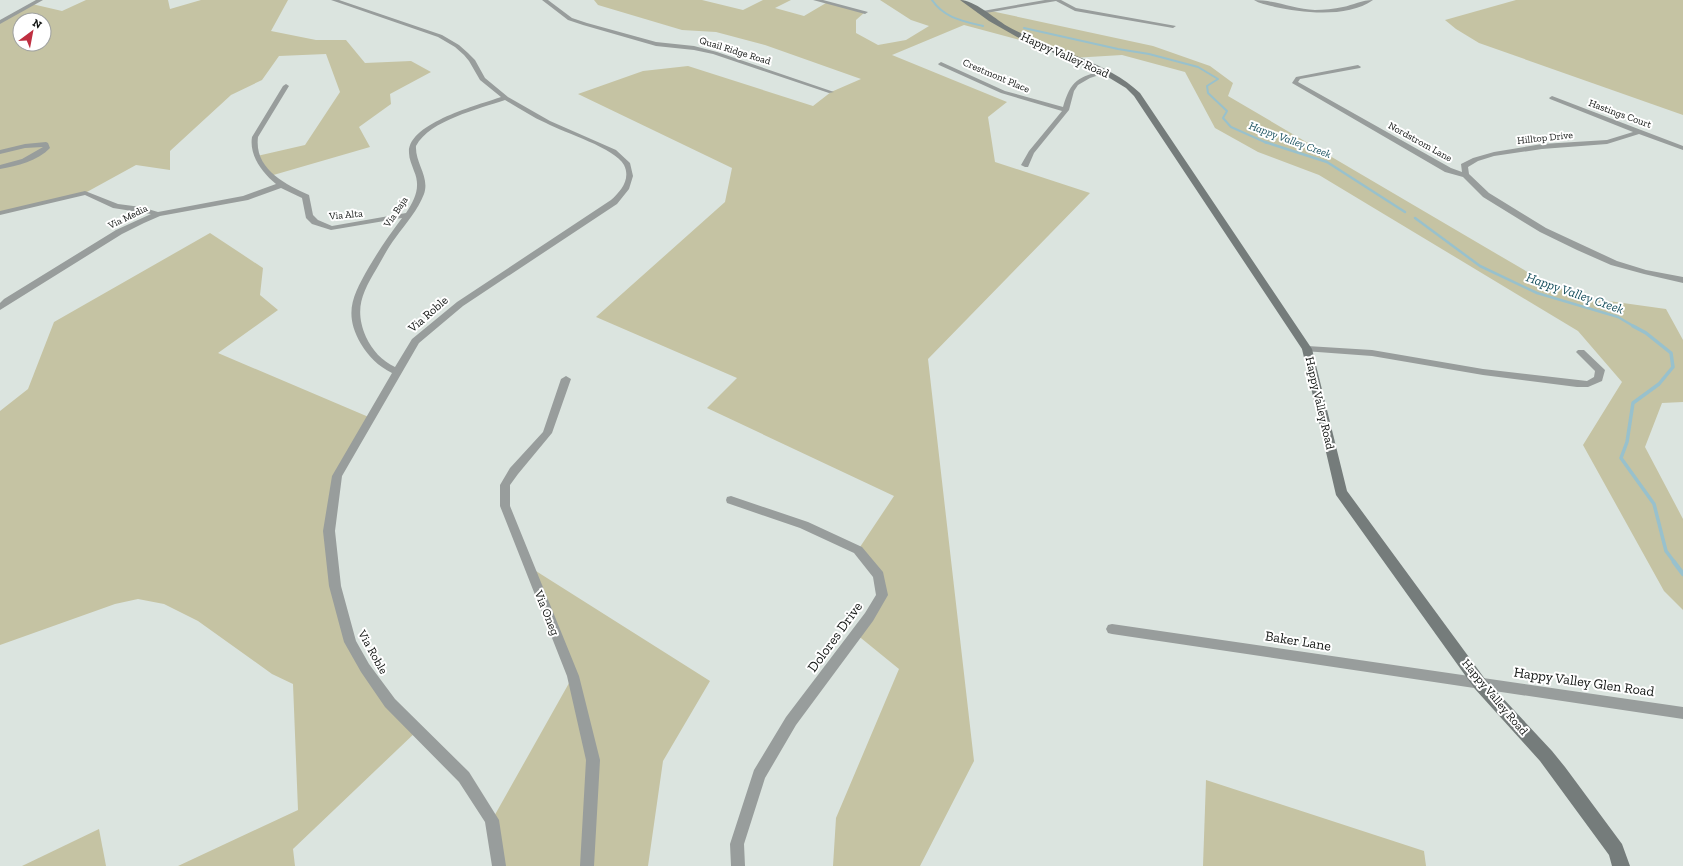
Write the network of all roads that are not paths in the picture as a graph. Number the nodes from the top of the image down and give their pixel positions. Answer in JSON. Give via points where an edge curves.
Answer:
{"nodes":[{"id":1,"x":40,"y":0,"type":"edge"},
{"id":2,"x":334,"y":0,"type":"edge"},
{"id":3,"x":545,"y":0,"type":"edge"},
{"id":4,"x":816,"y":0,"type":"edge"},
{"id":5,"x":963,"y":0,"type":"edge"},
{"id":6,"x":1056,"y":0,"type":"edge"},
{"id":7,"x":1257,"y":0,"type":"edge"},
{"id":8,"x":1370,"y":0,"type":"edge"},
{"id":9,"x":866,"y":12,"type":"dead end"},
{"id":10,"x":980,"y":12,"type":"junction"},
{"id":11,"x":0,"y":22,"type":"edge"},
{"id":12,"x":1173,"y":26,"type":"dead end"},
{"id":13,"x":941,"y":64,"type":"dead end"},
{"id":14,"x":1358,"y":67,"type":"dead end"},
{"id":15,"x":1105,"y":72,"type":"junction"},
{"id":16,"x":286,"y":86,"type":"dead end"},
{"id":17,"x":831,"y":92,"type":"dead end"},
{"id":18,"x":506,"y":98,"type":"junction"},
{"id":19,"x":1552,"y":98,"type":"dead end"},
{"id":20,"x":1066,"y":110,"type":"junction"},
{"id":21,"x":1639,"y":132,"type":"junction"},
{"id":22,"x":1683,"y":148,"type":"edge"},
{"id":23,"x":0,"y":152,"type":"edge"},
{"id":24,"x":1025,"y":165,"type":"dead end"},
{"id":25,"x":0,"y":167,"type":"edge"},
{"id":26,"x":1466,"y":175,"type":"junction"},
{"id":27,"x":281,"y":185,"type":"junction"},
{"id":28,"x":0,"y":213,"type":"edge"},
{"id":29,"x":158,"y":214,"type":"junction"},
{"id":30,"x":409,"y":216,"type":"junction"},
{"id":31,"x":1683,"y":280,"type":"edge"},
{"id":32,"x":0,"y":307,"type":"edge"},
{"id":33,"x":1307,"y":349,"type":"junction"},
{"id":34,"x":1581,"y":352,"type":"dead end"},
{"id":35,"x":397,"y":372,"type":"junction"},
{"id":36,"x":566,"y":379,"type":"dead end"},
{"id":37,"x":731,"y":500,"type":"dead end"},
{"id":38,"x":1112,"y":628,"type":"dead end"},
{"id":39,"x":1480,"y":684,"type":"junction"},
{"id":40,"x":1683,"y":713,"type":"edge"},
{"id":41,"x":499,"y":866,"type":"edge"},
{"id":42,"x":587,"y":866,"type":"edge"},
{"id":43,"x":738,"y":866,"type":"edge"},
{"id":44,"x":1622,"y":866,"type":"edge"}],
"edges":[{"from":1,"to":11,"type":"street"},
{"from":2,"to":18,"type":"street","name":"Via Roble","via":[[451,42],[472,60],[482,79]]},
{"from":3,"to":17,"type":"street","name":"Quail Ridge Road","via":[[570,19],[585,24],[656,44],[716,52]]},
{"from":4,"to":9,"type":"street"},
{"from":5,"to":10,"type":"street","name":"Happy Valley Road"},
{"from":6,"to":10,"type":"street"},
{"from":6,"to":12,"type":"street","via":[[1075,10]]},
{"from":7,"to":8,"type":"street","via":[[1308,12],[1348,9]]},
{"from":10,"to":15,"type":"street","name":"Happy Valley Road","via":[[1011,31]]},
{"from":13,"to":20,"type":"street","name":"Crestmont Place","via":[[1025,100]]},
{"from":14,"to":26,"type":"street","name":"Nordstrom Lane","via":[[1298,78],[1295,83],[1448,170]]},
{"from":15,"to":20,"type":"street","via":[[1076,84],[1070,91]]},
{"from":15,"to":33,"type":"street","name":"Happy Valley Road","via":[[1130,87],[1137,95]]},
{"from":16,"to":27,"type":"street","name":"Via Alta","via":[[255,138],[254,144],[257,156],[270,176]]},
{"from":18,"to":30,"type":"street","name":"Via Baja","via":[[450,118],[416,140],[412,154],[421,177],[421,191]]},
{"from":18,"to":35,"type":"street","name":"Via Roble","via":[[548,122],[619,155],[628,165],[629,183],[614,202],[446,314],[415,341]]},
{"from":19,"to":21,"type":"street","name":"Hastings Court"},
{"from":20,"to":24,"type":"street","via":[[1031,152]]},
{"from":21,"to":22,"type":"street","name":"Hastings Court"},
{"from":21,"to":26,"type":"street","name":"Hilltop Drive","via":[[1630,137],[1603,143],[1550,146],[1484,156],[1464,166]]},
{"from":23,"to":25,"type":"street","via":[[40,144],[46,144],[47,148],[39,154]]},
{"from":26,"to":31,"type":"street","name":"Nordstrom Lane","via":[[1486,195],[1543,230],[1580,248],[1614,263]]},
{"from":27,"to":29,"type":"street","name":"Via Media","via":[[245,198]]},
{"from":27,"to":30,"type":"street","name":"Via Alta","via":[[306,197],[309,216],[315,222],[331,228]]},
{"from":28,"to":29,"type":"street","via":[[85,193],[116,206]]},
{"from":29,"to":32,"type":"street","name":"Via Media","via":[[118,232]]},
{"from":30,"to":35,"type":"street","name":"Via Baja","via":[[392,236],[358,293],[355,315],[360,337],[367,348],[382,364]]},
{"from":33,"to":34,"type":"street","via":[[1372,353],[1483,372],[1588,384],[1599,379],[1600,370]]},
{"from":33,"to":39,"type":"street","name":"Happy Valley Road","via":[[1341,492]]},
{"from":35,"to":41,"type":"street","name":"Via Roble","via":[[337,476],[329,531],[334,586],[350,642],[365,668],[390,702],[464,777],[492,820]]},
{"from":36,"to":42,"type":"street","name":"Via Oneg","via":[[547,433],[505,485],[504,506],[573,676],[593,760]]},
{"from":37,"to":43,"type":"street","name":"Dolores Drive","via":[[804,524],[858,550],[879,575],[882,595],[869,617],[791,722],[759,775],[737,844]]},
{"from":38,"to":39,"type":"street","name":"Baker Lane"},
{"from":39,"to":40,"type":"street","name":"Happy Valley Glen Road"},
{"from":39,"to":44,"type":"street","name":"Happy Valley Road","via":[[1546,756],[1616,850]]}]}
